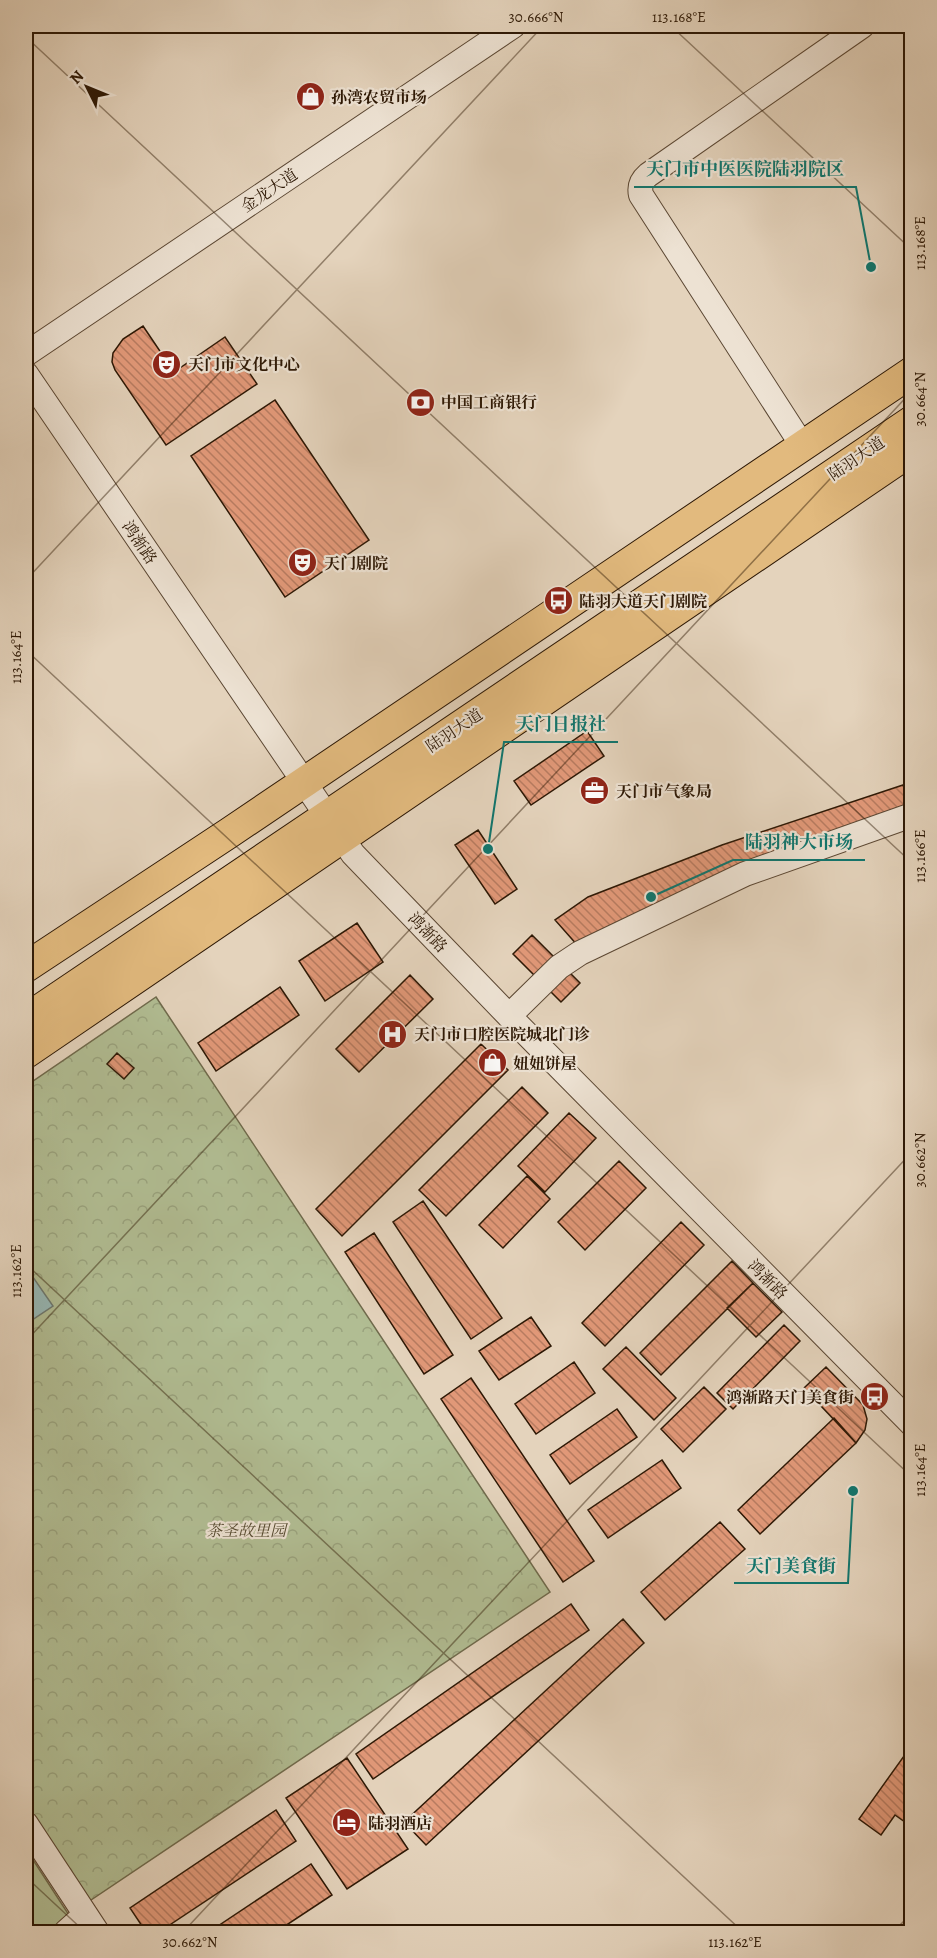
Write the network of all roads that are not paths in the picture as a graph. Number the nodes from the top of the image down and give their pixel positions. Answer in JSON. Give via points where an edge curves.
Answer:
{"nodes":[{"id":1,"x":513,"y":26,"type":"edge"},
{"id":2,"x":862,"y":26,"type":"edge"},
{"id":3,"x":26,"y":354,"type":"edge"},
{"id":4,"x":912,"y":372,"type":"edge"},
{"id":5,"x":26,"y":374,"type":"edge"},
{"id":6,"x":912,"y":404,"type":"edge"},
{"id":7,"x":912,"y":421,"type":"edge"},
{"id":8,"x":802,"y":445,"type":"junction"},
{"id":9,"x":912,"y":450,"type":"edge"},
{"id":10,"x":322,"y":810,"type":"junction"},
{"id":11,"x":912,"y":815,"type":"edge"},
{"id":12,"x":26,"y":967,"type":"edge"},
{"id":13,"x":26,"y":1001,"type":"edge"},
{"id":14,"x":509,"y":1016,"type":"junction"},
{"id":15,"x":26,"y":1019,"type":"edge"},
{"id":16,"x":26,"y":1053,"type":"edge"},
{"id":17,"x":912,"y":1424,"type":"edge"},
{"id":18,"x":26,"y":1824,"type":"edge"},
{"id":19,"x":91,"y":1924,"type":"edge"},
{"id":20,"x":66,"y":1932,"type":"edge"}],
"edges":[{"from":1,"to":3,"type":"street","name":"金龙大道"},
{"from":2,"to":8,"type":"street","via":[[648,175],[639,190]]},
{"from":4,"to":8,"type":"main road"},
{"from":5,"to":10,"type":"street","name":"鸿渐路"},
{"from":6,"to":10,"type":"main road","name":"陆羽大道"},
{"from":7,"to":10,"type":"main road","name":"陆羽大道"},
{"from":8,"to":10,"type":"main road"},
{"from":9,"to":10,"type":"main road"},
{"from":10,"to":12,"type":"main road","via":[[229,833]]},
{"from":10,"to":13,"type":"main road","name":"陆羽大道"},
{"from":10,"to":14,"type":"street","name":"鸿渐路","via":[[366,869]]},
{"from":10,"to":15,"type":"main road","name":"陆羽大道"},
{"from":10,"to":16,"type":"main road","via":[[289,874]]},
{"from":11,"to":14,"type":"street","via":[[745,874],[580,953],[559,967]]},
{"from":14,"to":17,"type":"street","name":"鸿渐路"},
{"from":18,"to":19,"type":"street"},
{"from":19,"to":20,"type":"street"}]}
